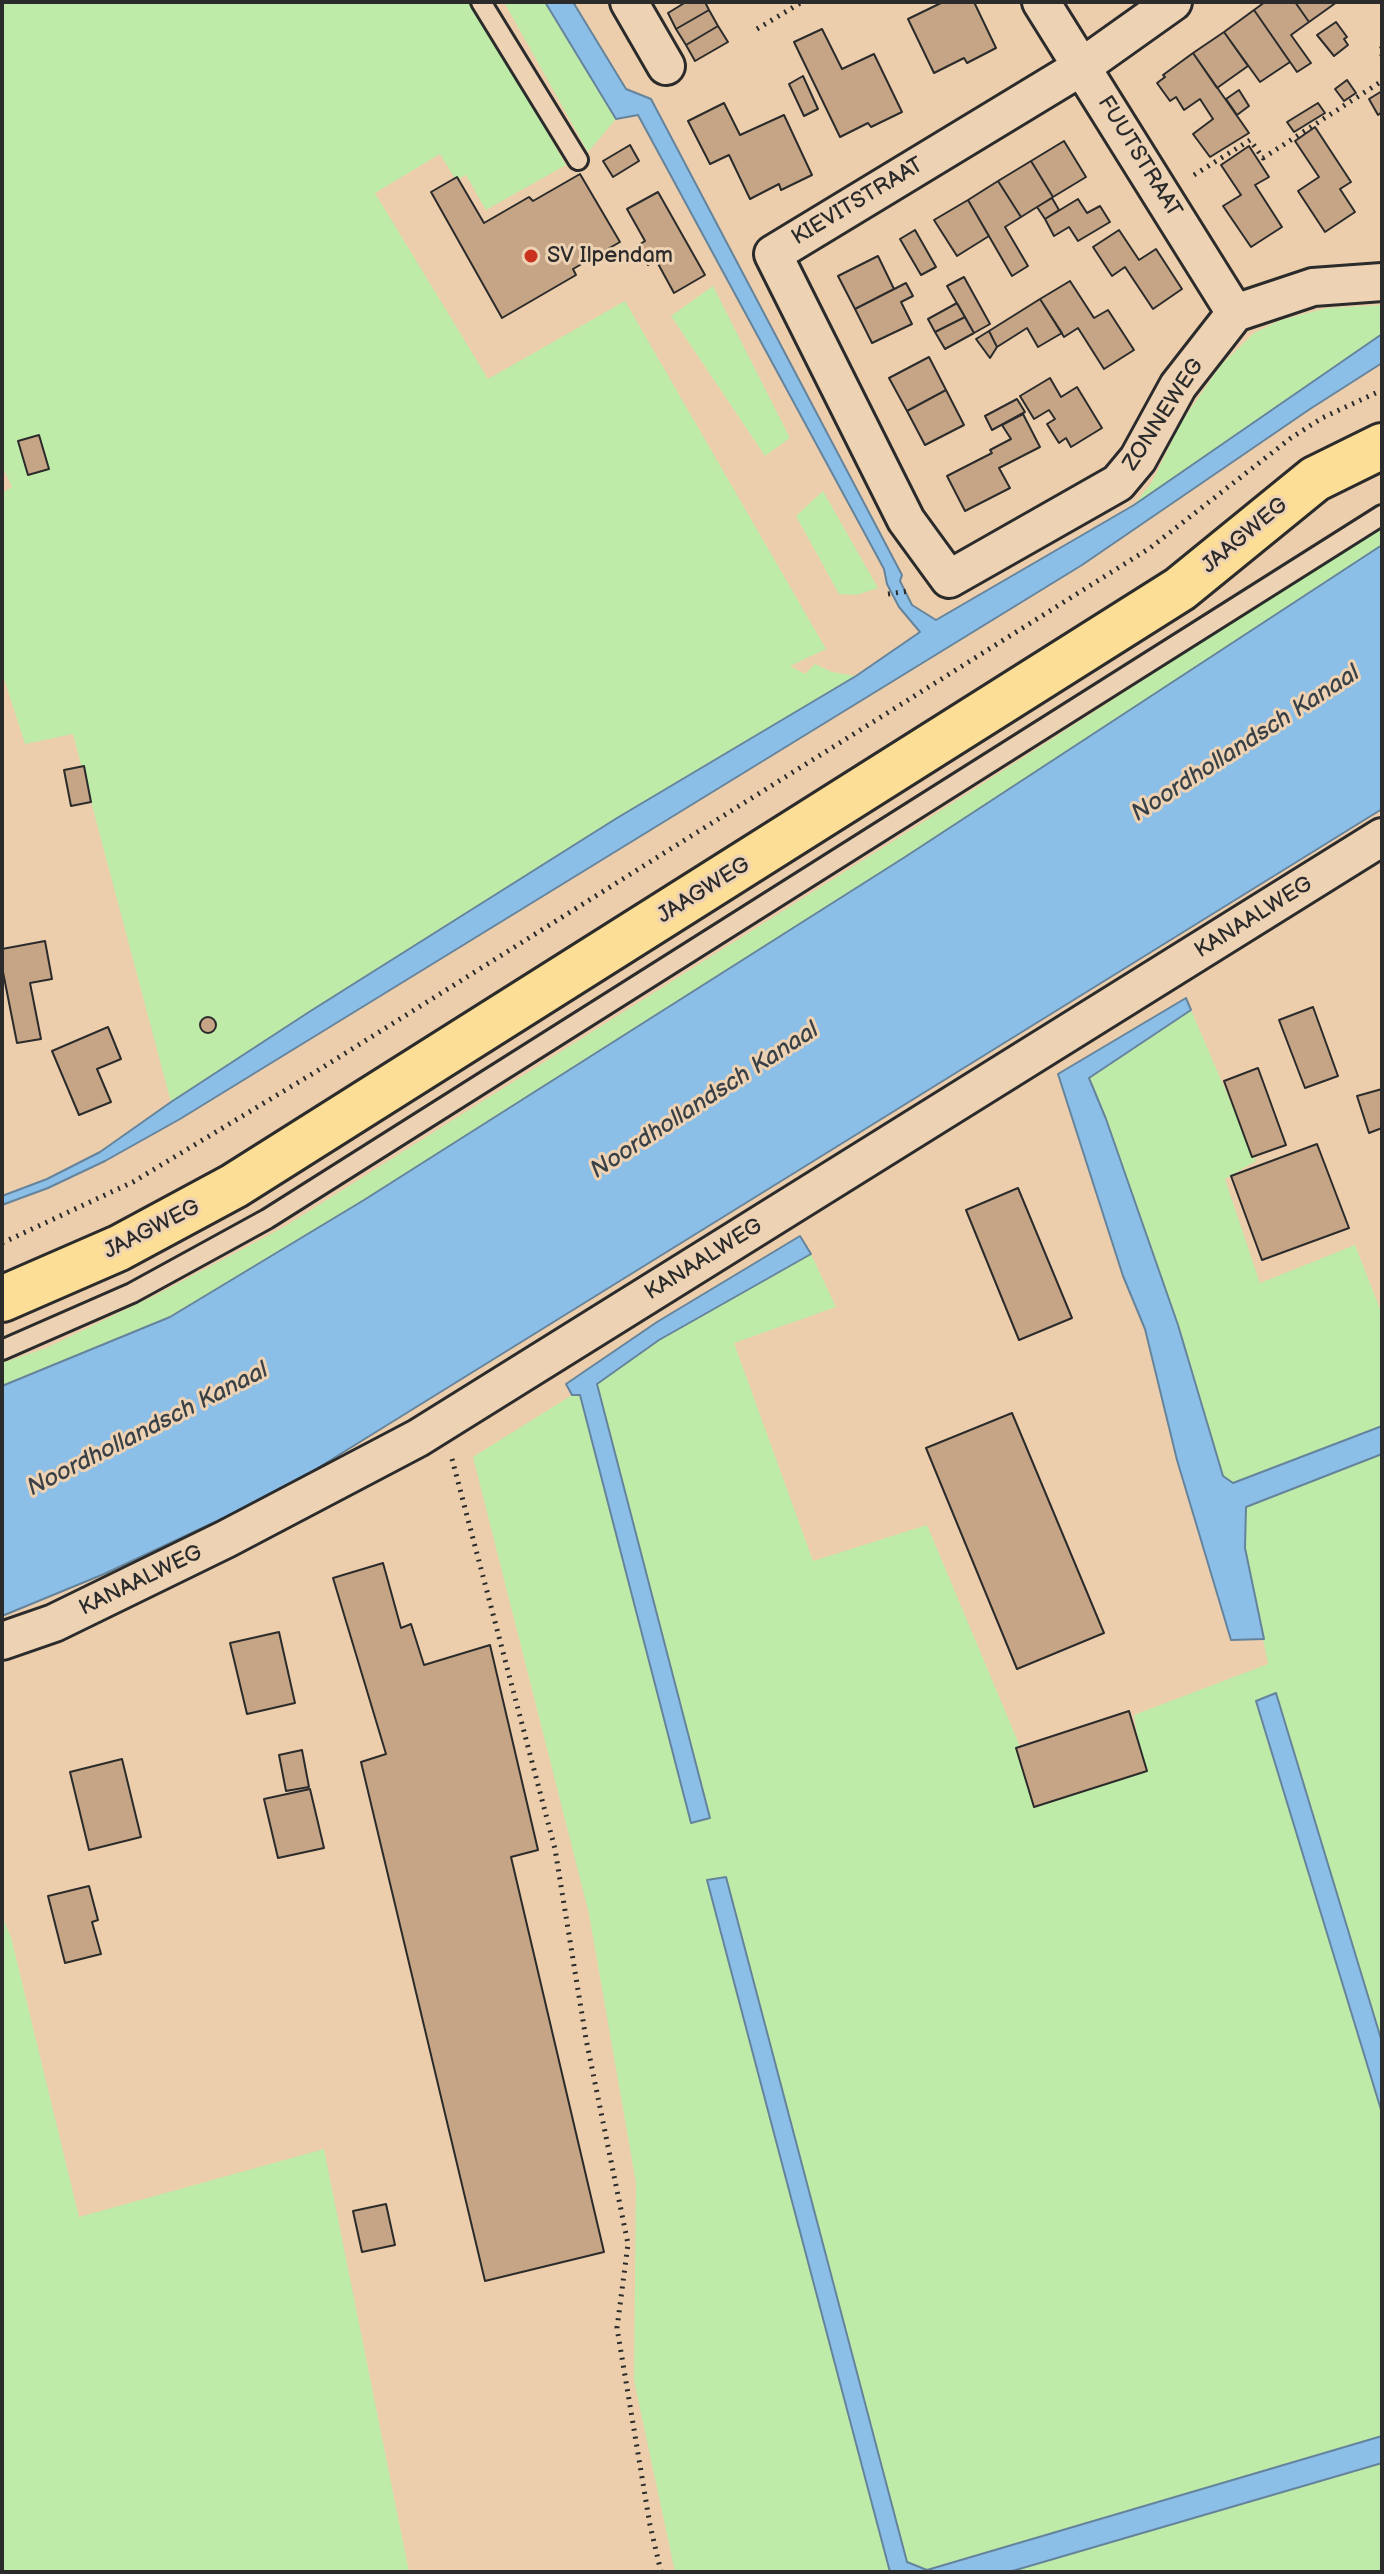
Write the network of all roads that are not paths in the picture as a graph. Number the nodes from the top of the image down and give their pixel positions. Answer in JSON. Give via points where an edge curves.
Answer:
{"nodes":[{"id":1,"x":481,"y":2,"type":"edge"},
{"id":2,"x":629,"y":2,"type":"edge"},
{"id":3,"x":1041,"y":2,"type":"edge"},
{"id":4,"x":1173,"y":2,"type":"edge"},
{"id":5,"x":666,"y":66,"type":"dead end"},
{"id":6,"x":1083,"y":66,"type":"junction"},
{"id":7,"x":578,"y":160,"type":"dead end"},
{"id":8,"x":1382,"y":282,"type":"edge"},
{"id":9,"x":1235,"y":313,"type":"junction"},
{"id":10,"x":1382,"y":446,"type":"edge"},
{"id":11,"x":1382,"y":515,"type":"edge"},
{"id":12,"x":949,"y":579,"type":"joint"},
{"id":13,"x":1382,"y":837,"type":"edge"},
{"id":14,"x":2,"y":1299,"type":"edge"},
{"id":15,"x":2,"y":1350,"type":"edge"},
{"id":16,"x":2,"y":1641,"type":"edge"}],
"edges":[{"from":1,"to":7,"type":"lane"},
{"from":2,"to":5,"type":"street"},
{"from":3,"to":6,"type":"street","name":"FUUTSTRAAT"},
{"from":4,"to":6,"type":"street","name":"KIEVITSTRAAT"},
{"from":6,"to":9,"type":"street","name":"FUUTSTRAAT"},
{"from":6,"to":12,"type":"street","name":"KIEVITSTRAAT","via":[[773,254],[906,520]]},
{"from":8,"to":9,"type":"street","via":[[1313,287]]},
{"from":9,"to":12,"type":"street","name":"ZONNEWEG","via":[[1178,386],[1138,459],[1118,483]]},
{"from":10,"to":14,"type":"main road","name":"JAAGWEG","via":[[1315,479],[1154,605],[234,1186],[119,1248]]},
{"from":11,"to":15,"type":"lane","via":[[267,1219],[132,1293]]},
{"from":13,"to":16,"type":"street","name":"KANAALWEG","via":[[442,1423],[226,1539],[54,1623]]}]}
